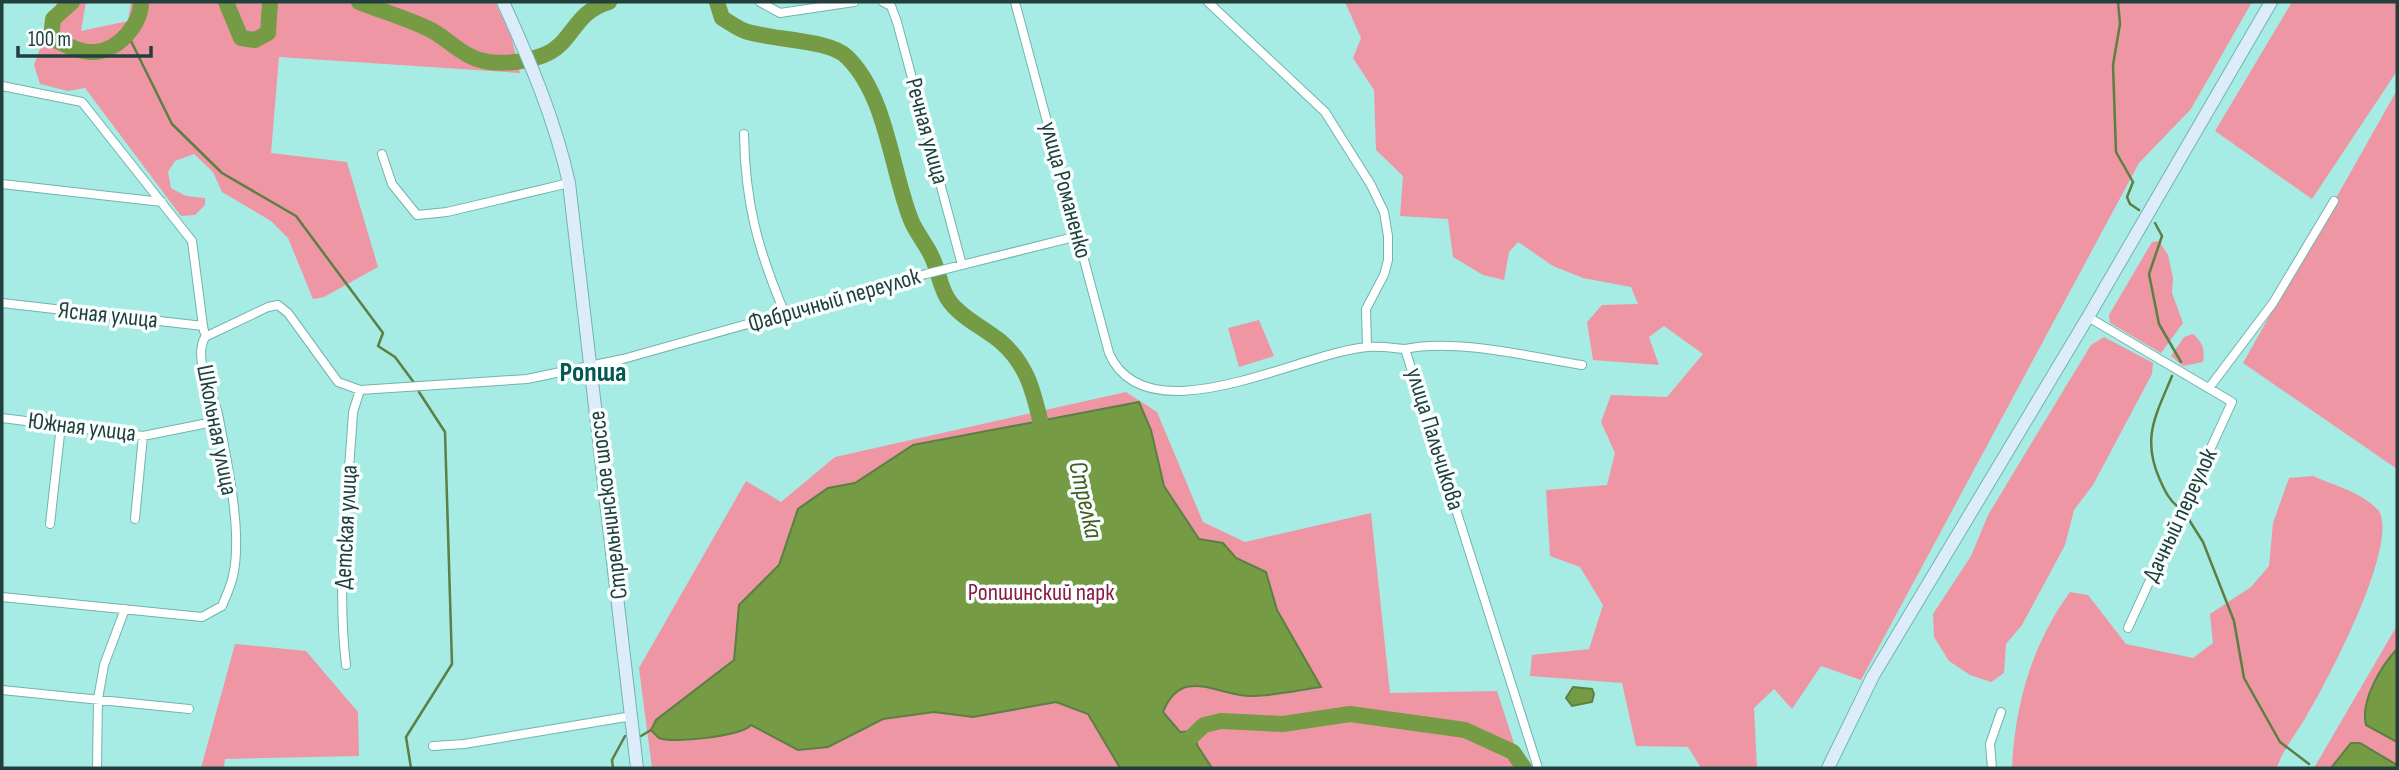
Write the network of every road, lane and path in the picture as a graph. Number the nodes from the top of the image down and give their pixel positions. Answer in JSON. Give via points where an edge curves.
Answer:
{"nodes":[{"id":1,"x":503,"y":2,"type":"edge"},
{"id":2,"x":760,"y":2,"type":"edge"},
{"id":3,"x":854,"y":2,"type":"edge"},
{"id":4,"x":883,"y":2,"type":"edge"},
{"id":5,"x":1015,"y":2,"type":"edge"},
{"id":6,"x":1208,"y":2,"type":"edge"},
{"id":7,"x":2271,"y":2,"type":"edge"},
{"id":8,"x":2,"y":86,"type":"edge"},
{"id":9,"x":744,"y":134,"type":"dead end"},
{"id":10,"x":382,"y":154,"type":"dead end"},
{"id":11,"x":569,"y":183,"type":"junction"},
{"id":12,"x":2,"y":184,"type":"edge"},
{"id":13,"x":161,"y":201,"type":"junction"},
{"id":14,"x":2334,"y":201,"type":"dead end"},
{"id":15,"x":1078,"y":236,"type":"junction"},
{"id":16,"x":958,"y":266,"type":"junction"},
{"id":17,"x":2,"y":303,"type":"edge"},
{"id":18,"x":785,"y":314,"type":"junction"},
{"id":19,"x":2088,"y":317,"type":"junction"},
{"id":20,"x":203,"y":326,"type":"junction"},
{"id":21,"x":205,"y":337,"type":"junction"},
{"id":22,"x":1367,"y":347,"type":"junction"},
{"id":23,"x":1405,"y":349,"type":"junction"},
{"id":24,"x":591,"y":365,"type":"junction"},
{"id":25,"x":1582,"y":366,"type":"dead end"},
{"id":26,"x":1123,"y":374,"type":"joint"},
{"id":27,"x":2209,"y":388,"type":"junction"},
{"id":28,"x":360,"y":390,"type":"junction"},
{"id":29,"x":2,"y":418,"type":"edge"},
{"id":30,"x":203,"y":424,"type":"dead end"},
{"id":31,"x":61,"y":425,"type":"junction"},
{"id":32,"x":144,"y":436,"type":"junction"},
{"id":33,"x":135,"y":519,"type":"dead end"},
{"id":34,"x":50,"y":524,"type":"dead end"},
{"id":35,"x":2,"y":597,"type":"edge"},
{"id":36,"x":125,"y":609,"type":"junction"},
{"id":37,"x":2127,"y":628,"type":"dead end"},
{"id":38,"x":346,"y":665,"type":"dead end"},
{"id":39,"x":2,"y":690,"type":"edge"},
{"id":40,"x":98,"y":699,"type":"junction"},
{"id":41,"x":189,"y":709,"type":"dead end"},
{"id":42,"x":2001,"y":712,"type":"dead end"},
{"id":43,"x":632,"y":716,"type":"junction"},
{"id":44,"x":433,"y":746,"type":"dead end"},
{"id":45,"x":97,"y":768,"type":"edge"},
{"id":46,"x":637,"y":768,"type":"edge"},
{"id":47,"x":1538,"y":768,"type":"edge"},
{"id":48,"x":1828,"y":768,"type":"edge"},
{"id":49,"x":1992,"y":768,"type":"edge"}],
"edges":[{"from":1,"to":11,"type":"main road","name":"Стрельнинское шоссе","via":[[560,140]]},
{"from":2,"to":3,"type":"street","via":[[780,13]]},
{"from":4,"to":16,"type":"street","name":"Речная улица","via":[[891,6],[898,22]]},
{"from":5,"to":15,"type":"street","name":"улица Романенко"},
{"from":6,"to":22,"type":"street","via":[[1325,111],[1384,212],[1388,260],[1366,309]]},
{"from":7,"to":19,"type":"main road"},
{"from":8,"to":13,"type":"street","via":[[82,102]]},
{"from":9,"to":18,"type":"street","via":[[745,187],[765,268]]},
{"from":10,"to":11,"type":"street","via":[[392,184],[417,215]]},
{"from":11,"to":24,"type":"main road","name":"Стрельнинское шоссе"},
{"from":12,"to":13,"type":"street"},
{"from":13,"to":20,"type":"street","via":[[192,241]]},
{"from":14,"to":27,"type":"street","via":[[2273,303]]},
{"from":15,"to":16,"type":"street","name":"Фабричный переулок"},
{"from":15,"to":26,"type":"street","name":"улица Романенко","via":[[1109,353]]},
{"from":16,"to":18,"type":"street","name":"Фабричный переулок"},
{"from":17,"to":20,"type":"street","name":"Ясная улица"},
{"from":18,"to":24,"type":"street","name":"Фабричный переулок"},
{"from":19,"to":27,"type":"street"},
{"from":19,"to":48,"type":"main road","via":[[1873,676]]},
{"from":20,"to":21,"type":"street"},
{"from":21,"to":28,"type":"street","name":"Школьная улица","via":[[278,306],[288,313],[338,382]]},
{"from":21,"to":36,"type":"street","name":"Школьная улица","via":[[202,363],[219,416],[233,512],[234,575],[222,606],[202,617]]},
{"from":22,"to":23,"type":"street","name":"улица Пальчикова"},
{"from":22,"to":26,"type":"street","name":"улица Пальчикова","via":[[1203,390],[1164,390],[1136,384]]},
{"from":23,"to":25,"type":"street","via":[[1490,350]]},
{"from":23,"to":47,"type":"street","name":"улица Пальчикова"},
{"from":24,"to":28,"type":"street","via":[[527,379]]},
{"from":24,"to":43,"type":"main road","name":"Стрельнинское шоссе"},
{"from":27,"to":37,"type":"street","name":"Дачный переулок","via":[[2232,402]]},
{"from":28,"to":38,"type":"street","name":"Детская улица","via":[[353,412],[342,579]]},
{"from":29,"to":31,"type":"street","name":"Южная улица"},
{"from":30,"to":32,"type":"street","name":"Южная улица"},
{"from":31,"to":32,"type":"street","name":"Южная улица"},
{"from":31,"to":34,"type":"street"},
{"from":32,"to":33,"type":"street"},
{"from":35,"to":36,"type":"street","name":"Школьная улица"},
{"from":36,"to":40,"type":"street","via":[[104,665]]},
{"from":39,"to":40,"type":"street"},
{"from":40,"to":41,"type":"street"},
{"from":40,"to":45,"type":"street"},
{"from":42,"to":49,"type":"street","via":[[1990,744]]},
{"from":43,"to":44,"type":"street"},
{"from":43,"to":46,"type":"main road","name":"Стрельнинское шоссе"}]}
